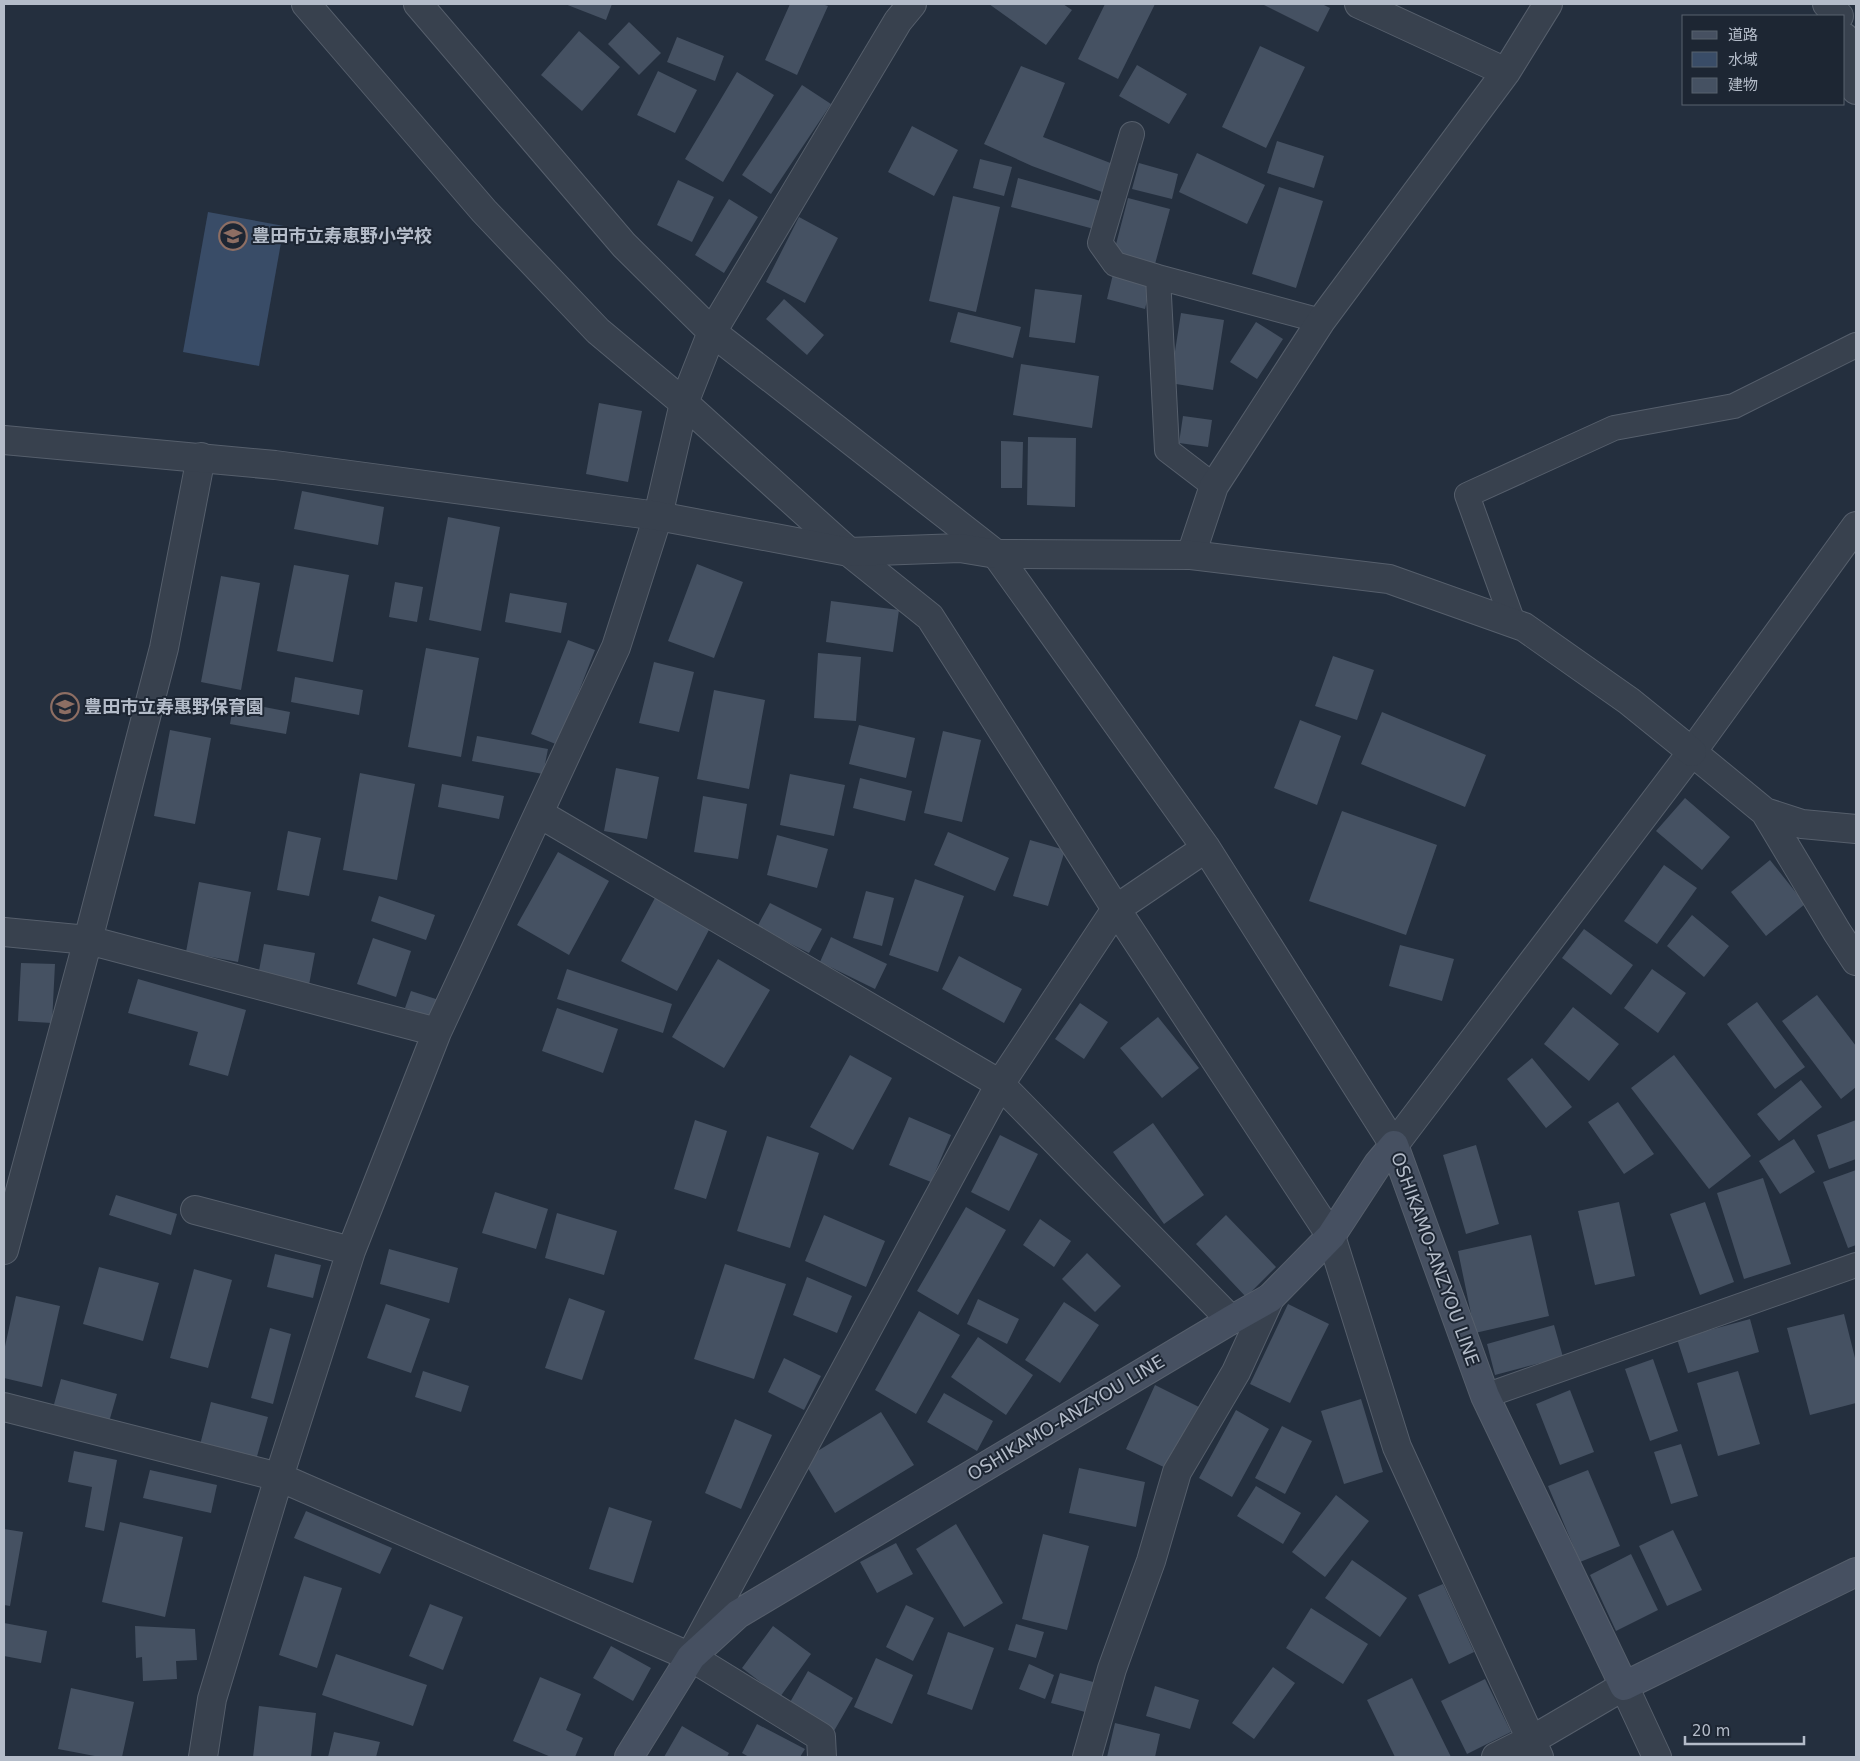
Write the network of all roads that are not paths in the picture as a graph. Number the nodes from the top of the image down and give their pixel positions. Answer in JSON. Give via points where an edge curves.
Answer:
{"nodes":[{"id":1,"x":306,"y":4,"type":"edge"},
{"id":2,"x":418,"y":4,"type":"edge"},
{"id":3,"x":912,"y":4,"type":"edge"},
{"id":4,"x":1359,"y":4,"type":"edge"},
{"id":5,"x":1548,"y":4,"type":"edge"},
{"id":6,"x":1827,"y":4,"type":"edge"},
{"id":7,"x":1838,"y":15,"type":"edge"},
{"id":8,"x":1845,"y":42,"type":"edge"},
{"id":9,"x":1506,"y":72,"type":"junction"},
{"id":10,"x":1856,"y":90,"type":"edge"},
{"id":11,"x":1132,"y":134,"type":"dead end"},
{"id":12,"x":1158,"y":278,"type":"junction"},
{"id":13,"x":1322,"y":321,"type":"junction"},
{"id":14,"x":712,"y":332,"type":"junction"},
{"id":15,"x":1856,"y":345,"type":"edge"},
{"id":16,"x":684,"y":403,"type":"junction"},
{"id":17,"x":4,"y":440,"type":"edge"},
{"id":18,"x":201,"y":457,"type":"junction"},
{"id":19,"x":1214,"y":486,"type":"junction"},
{"id":20,"x":658,"y":516,"type":"junction"},
{"id":21,"x":1856,"y":526,"type":"edge"},
{"id":22,"x":849,"y":552,"type":"junction"},
{"id":23,"x":996,"y":554,"type":"junction"},
{"id":24,"x":1191,"y":555,"type":"junction"},
{"id":25,"x":1514,"y":624,"type":"junction"},
{"id":26,"x":1692,"y":752,"type":"junction"},
{"id":27,"x":1765,"y":812,"type":"junction"},
{"id":28,"x":540,"y":814,"type":"junction"},
{"id":29,"x":1856,"y":829,"type":"edge"},
{"id":30,"x":1206,"y":848,"type":"junction"},
{"id":31,"x":1116,"y":909,"type":"junction"},
{"id":32,"x":4,"y":932,"type":"edge"},
{"id":33,"x":88,"y":940,"type":"junction"},
{"id":34,"x":1856,"y":961,"type":"edge"},
{"id":35,"x":437,"y":1032,"type":"junction"},
{"id":36,"x":1000,"y":1084,"type":"junction"},
{"id":37,"x":1386,"y":1154,"type":"junction"},
{"id":38,"x":195,"y":1210,"type":"dead end"},
{"id":39,"x":1335,"y":1230,"type":"junction"},
{"id":40,"x":4,"y":1250,"type":"edge"},
{"id":41,"x":351,"y":1251,"type":"junction"},
{"id":42,"x":1856,"y":1265,"type":"edge"},
{"id":43,"x":1270,"y":1298,"type":"junction"},
{"id":44,"x":1231,"y":1320,"type":"junction"},
{"id":45,"x":1486,"y":1396,"type":"junction"},
{"id":46,"x":4,"y":1407,"type":"edge"},
{"id":47,"x":279,"y":1477,"type":"junction"},
{"id":48,"x":1856,"y":1572,"type":"edge"},
{"id":49,"x":691,"y":1657,"type":"junction"},
{"id":50,"x":1615,"y":1692,"type":"junction"},
{"id":51,"x":1538,"y":1743,"type":"edge"},
{"id":52,"x":203,"y":1757,"type":"edge"},
{"id":53,"x":629,"y":1757,"type":"edge"},
{"id":54,"x":822,"y":1757,"type":"edge"},
{"id":55,"x":1088,"y":1757,"type":"edge"},
{"id":56,"x":1496,"y":1757,"type":"edge"},
{"id":57,"x":1657,"y":1757,"type":"edge"}],
"edges":[{"from":1,"to":16,"type":"street","via":[[484,211],[538,268],[598,331]]},
{"from":2,"to":14,"type":"street","via":[[624,245]]},
{"from":3,"to":14,"type":"street","via":[[898,21]]},
{"from":4,"to":9,"type":"street"},
{"from":5,"to":9,"type":"street"},
{"from":6,"to":7,"type":"street"},
{"from":8,"to":10,"type":"street"},
{"from":9,"to":13,"type":"street"},
{"from":11,"to":12,"type":"lane","via":[[1100,243],[1115,264]]},
{"from":12,"to":13,"type":"lane"},
{"from":12,"to":19,"type":"lane","via":[[1167,450]]},
{"from":13,"to":19,"type":"street"},
{"from":14,"to":16,"type":"street"},
{"from":14,"to":23,"type":"street"},
{"from":15,"to":25,"type":"lane","via":[[1734,406],[1614,428],[1467,495]]},
{"from":16,"to":20,"type":"street"},
{"from":16,"to":22,"type":"street"},
{"from":17,"to":18,"type":"street"},
{"from":18,"to":20,"type":"street"},
{"from":18,"to":33,"type":"street","via":[[164,648]]},
{"from":19,"to":24,"type":"street"},
{"from":20,"to":22,"type":"street"},
{"from":20,"to":28,"type":"street","via":[[616,647]]},
{"from":21,"to":26,"type":"street"},
{"from":22,"to":23,"type":"street","via":[[960,548]]},
{"from":22,"to":31,"type":"street","via":[[930,617]]},
{"from":23,"to":24,"type":"street"},
{"from":23,"to":30,"type":"street"},
{"from":24,"to":25,"type":"street","via":[[1389,579]]},
{"from":25,"to":26,"type":"street","via":[[1524,627],[1629,701]]},
{"from":26,"to":27,"type":"street"},
{"from":26,"to":37,"type":"street"},
{"from":27,"to":29,"type":"street","via":[[1802,824]]},
{"from":27,"to":34,"type":"street"},
{"from":28,"to":35,"type":"street"},
{"from":28,"to":36,"type":"street"},
{"from":30,"to":31,"type":"street"},
{"from":30,"to":37,"type":"street"},
{"from":31,"to":36,"type":"street"},
{"from":31,"to":39,"type":"street"},
{"from":32,"to":33,"type":"street"},
{"from":33,"to":35,"type":"street"},
{"from":33,"to":40,"type":"street"},
{"from":35,"to":41,"type":"street"},
{"from":36,"to":44,"type":"street"},
{"from":36,"to":49,"type":"street"},
{"from":37,"to":39,"type":"main road","name":"OSHIKAMO-ANZYOU LINE"},
{"from":37,"to":45,"type":"main road","name":"OSHIKAMO-ANZYOU LINE"},
{"from":38,"to":41,"type":"street"},
{"from":39,"to":43,"type":"main road","name":"OSHIKAMO-ANZYOU LINE"},
{"from":39,"to":51,"type":"street","via":[[1398,1447]]},
{"from":41,"to":47,"type":"street"},
{"from":42,"to":45,"type":"lane"},
{"from":43,"to":44,"type":"main road","name":"OSHIKAMO-ANZYOU LINE"},
{"from":43,"to":55,"type":"street","via":[[1236,1372],[1176,1472],[1151,1561],[1112,1669]]},
{"from":44,"to":49,"type":"main road","name":"OSHIKAMO-ANZYOU LINE","via":[[738,1614]]},
{"from":45,"to":50,"type":"main road","name":"OSHIKAMO-ANZYOU LINE"},
{"from":46,"to":47,"type":"street"},
{"from":47,"to":49,"type":"street"},
{"from":47,"to":52,"type":"street","via":[[212,1699]]},
{"from":48,"to":50,"type":"main road"},
{"from":49,"to":53,"type":"main road","name":"OSHIKAMO-ANZYOU LINE"},
{"from":49,"to":54,"type":"street","via":[[821,1737]]},
{"from":50,"to":51,"type":"street"},
{"from":50,"to":57,"type":"street"},
{"from":51,"to":56,"type":"street"}]}
